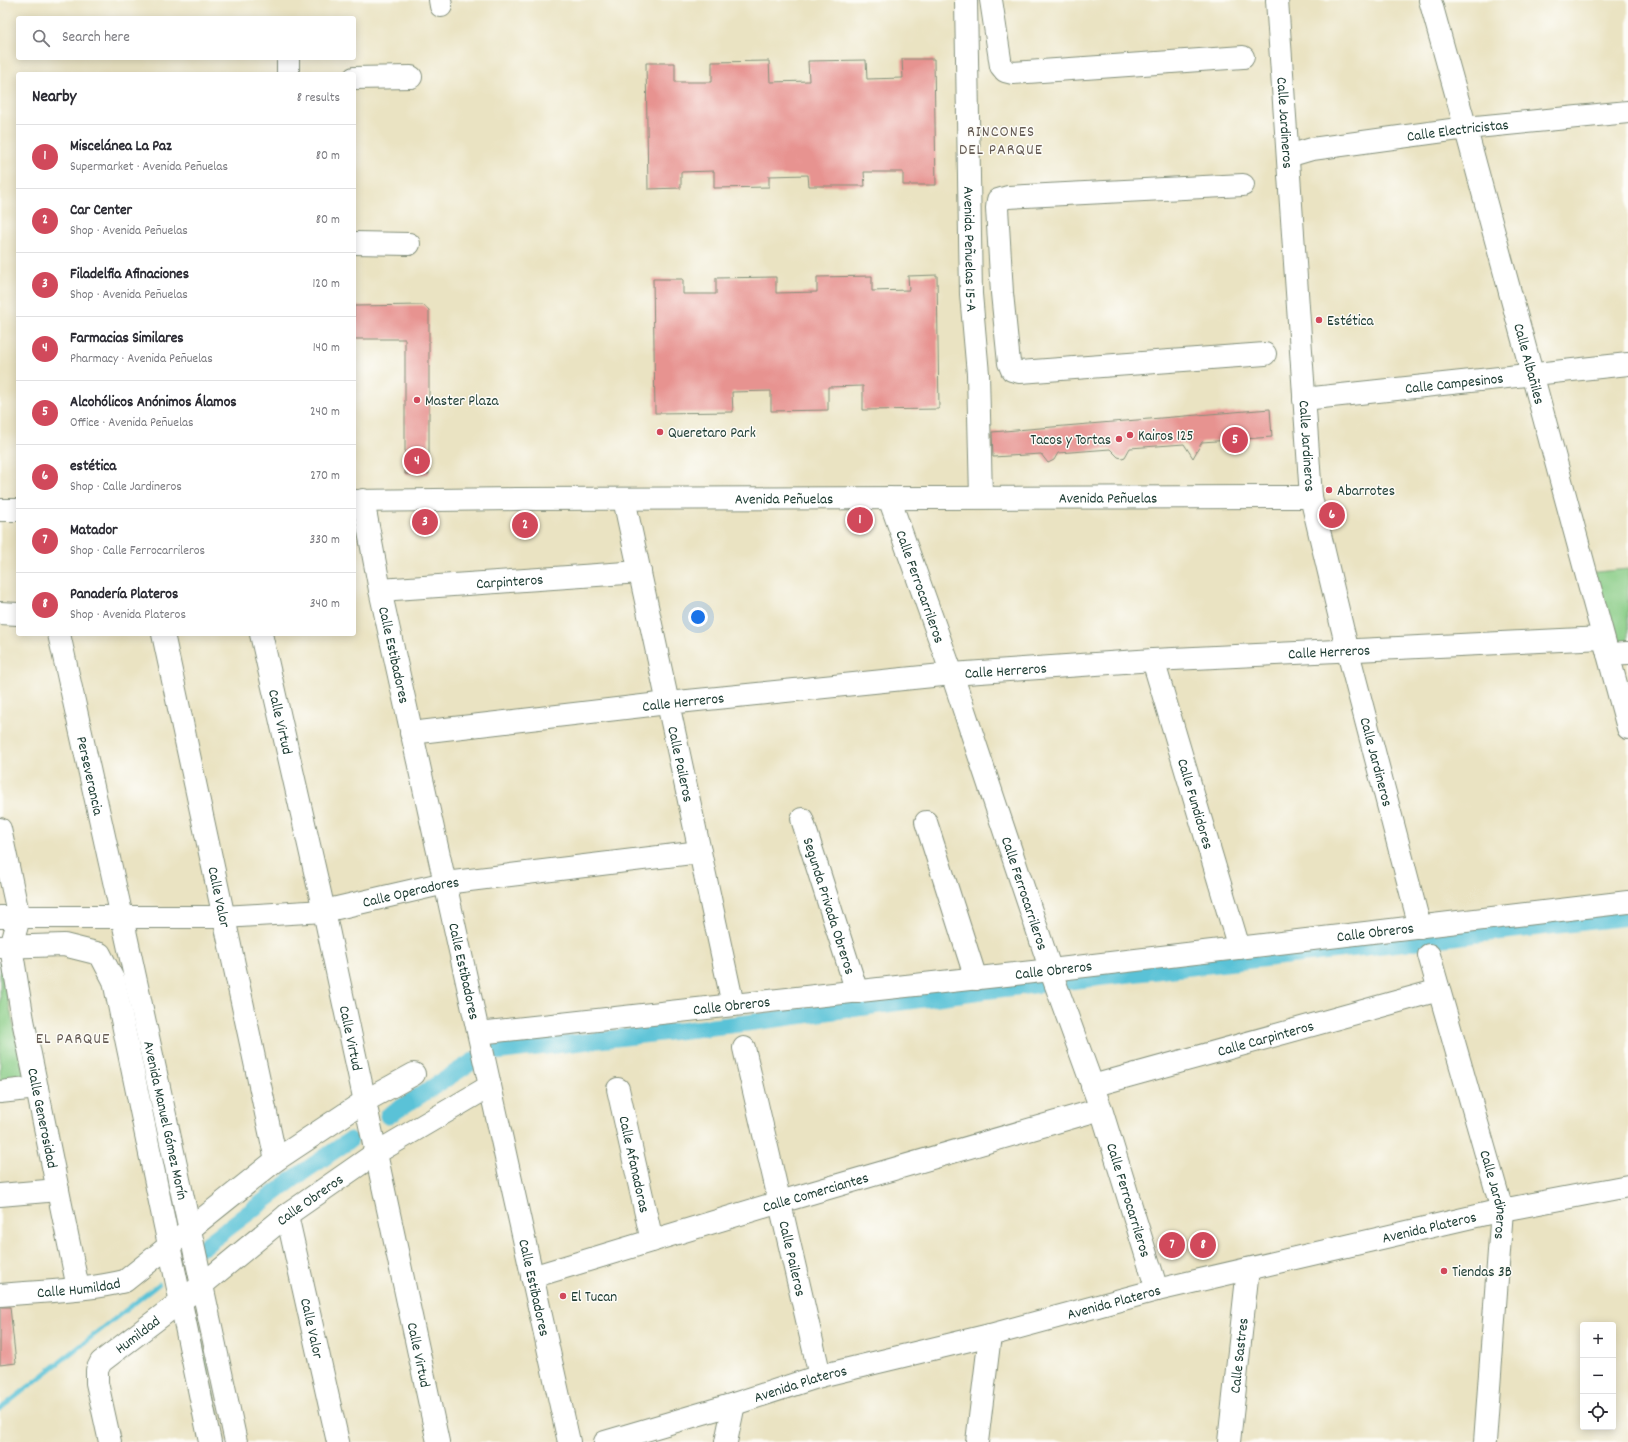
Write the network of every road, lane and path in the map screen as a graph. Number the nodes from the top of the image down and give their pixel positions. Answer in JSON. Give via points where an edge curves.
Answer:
{"nodes":[{"id":1,"x":1277,"y":0,"type":"edge"},
{"id":2,"x":1430,"y":0,"type":"edge"},
{"id":3,"x":992,"y":8,"type":"edge"},
{"id":4,"x":967,"y":9,"type":"edge"},
{"id":5,"x":1243,"y":57,"type":"dead end"},
{"id":6,"x":288,"y":60,"type":"edge"},
{"id":7,"x":288,"y":72,"type":"edge"},
{"id":8,"x":411,"y":77,"type":"dead end"},
{"id":9,"x":356,"y":78,"type":"edge"},
{"id":10,"x":1628,"y":112,"type":"edge"},
{"id":11,"x":1466,"y":128,"type":"junction"},
{"id":12,"x":1288,"y":156,"type":"junction"},
{"id":13,"x":1243,"y":184,"type":"dead end"},
{"id":14,"x":356,"y":243,"type":"edge"},
{"id":15,"x":408,"y":244,"type":"dead end"},
{"id":16,"x":1001,"y":282,"type":"junction"},
{"id":17,"x":971,"y":284,"type":"junction"},
{"id":18,"x":1265,"y":354,"type":"dead end"},
{"id":19,"x":1628,"y":364,"type":"edge"},
{"id":20,"x":1532,"y":375,"type":"junction"},
{"id":21,"x":1304,"y":399,"type":"junction"},
{"id":22,"x":981,"y":497,"type":"junction"},
{"id":23,"x":1311,"y":497,"type":"junction"},
{"id":24,"x":889,"y":498,"type":"junction"},
{"id":25,"x":624,"y":499,"type":"junction"},
{"id":26,"x":359,"y":500,"type":"edge"},
{"id":27,"x":0,"y":510,"type":"edge"},
{"id":28,"x":16,"y":510,"type":"edge"},
{"id":29,"x":640,"y":572,"type":"junction"},
{"id":30,"x":380,"y":590,"type":"junction"},
{"id":31,"x":0,"y":613,"type":"edge"},
{"id":32,"x":16,"y":614,"type":"edge"},
{"id":33,"x":59,"y":636,"type":"edge"},
{"id":34,"x":163,"y":636,"type":"edge"},
{"id":35,"x":261,"y":636,"type":"edge"},
{"id":36,"x":1613,"y":648,"type":"edge"},
{"id":37,"x":1348,"y":652,"type":"junction"},
{"id":38,"x":1153,"y":660,"type":"junction"},
{"id":39,"x":952,"y":674,"type":"junction"},
{"id":40,"x":668,"y":703,"type":"junction"},
{"id":41,"x":1628,"y":728,"type":"edge"},
{"id":42,"x":411,"y":733,"type":"junction"},
{"id":43,"x":802,"y":819,"type":"dead end"},
{"id":44,"x":926,"y":822,"type":"dead end"},
{"id":45,"x":0,"y":829,"type":"edge"},
{"id":46,"x":700,"y":852,"type":"junction"},
{"id":47,"x":445,"y":883,"type":"junction"},
{"id":48,"x":1628,"y":902,"type":"edge"},
{"id":49,"x":324,"y":911,"type":"junction"},
{"id":50,"x":122,"y":917,"type":"junction"},
{"id":51,"x":223,"y":917,"type":"junction"},
{"id":52,"x":10,"y":918,"type":"edge"},
{"id":53,"x":1420,"y":927,"type":"junction"},
{"id":54,"x":6,"y":947,"type":"edge"},
{"id":55,"x":1239,"y":948,"type":"junction"},
{"id":56,"x":1429,"y":956,"type":"dead end"},
{"id":57,"x":1053,"y":975,"type":"junction"},
{"id":58,"x":976,"y":979,"type":"junction"},
{"id":59,"x":1439,"y":990,"type":"junction"},
{"id":60,"x":857,"y":992,"type":"junction"},
{"id":61,"x":733,"y":1005,"type":"junction"},
{"id":62,"x":479,"y":1036,"type":"junction"},
{"id":63,"x":744,"y":1048,"type":"dead end"},
{"id":64,"x":414,"y":1074,"type":"dead end"},
{"id":65,"x":490,"y":1086,"type":"junction"},
{"id":66,"x":1092,"y":1086,"type":"junction"},
{"id":67,"x":37,"y":1088,"type":"junction"},
{"id":68,"x":618,"y":1088,"type":"dead end"},
{"id":69,"x":0,"y":1092,"type":"edge"},
{"id":70,"x":365,"y":1101,"type":"junction"},
{"id":71,"x":1100,"y":1109,"type":"junction"},
{"id":72,"x":376,"y":1153,"type":"junction"},
{"id":73,"x":276,"y":1160,"type":"junction"},
{"id":74,"x":1628,"y":1186,"type":"edge"},
{"id":75,"x":58,"y":1190,"type":"junction"},
{"id":76,"x":0,"y":1195,"type":"edge"},
{"id":77,"x":780,"y":1202,"type":"junction"},
{"id":78,"x":1502,"y":1210,"type":"junction"},
{"id":79,"x":287,"y":1215,"type":"junction"},
{"id":80,"x":190,"y":1229,"type":"junction"},
{"id":81,"x":652,"y":1241,"type":"junction"},
{"id":82,"x":169,"y":1246,"type":"junction"},
{"id":83,"x":1248,"y":1269,"type":"junction"},
{"id":84,"x":532,"y":1277,"type":"junction"},
{"id":85,"x":202,"y":1285,"type":"junction"},
{"id":86,"x":78,"y":1288,"type":"junction"},
{"id":87,"x":1157,"y":1290,"type":"junction"},
{"id":88,"x":0,"y":1295,"type":"edge"},
{"id":89,"x":181,"y":1302,"type":"junction"},
{"id":90,"x":990,"y":1335,"type":"junction"},
{"id":91,"x":820,"y":1376,"type":"junction"},
{"id":92,"x":734,"y":1404,"type":"junction"},
{"id":93,"x":110,"y":1442,"type":"edge"},
{"id":94,"x":210,"y":1442,"type":"edge"},
{"id":95,"x":236,"y":1442,"type":"edge"},
{"id":96,"x":338,"y":1442,"type":"edge"},
{"id":97,"x":438,"y":1442,"type":"edge"},
{"id":98,"x":569,"y":1442,"type":"edge"},
{"id":99,"x":605,"y":1442,"type":"edge"},
{"id":100,"x":726,"y":1442,"type":"edge"},
{"id":101,"x":977,"y":1442,"type":"edge"},
{"id":102,"x":1229,"y":1442,"type":"edge"},
{"id":103,"x":1485,"y":1442,"type":"edge"}],
"edges":[{"from":1,"to":12,"type":"street","name":"Calle Jardineros"},
{"from":2,"to":11,"type":"street","name":"Calle Albañiles"},
{"from":3,"to":4,"type":"street"},
{"from":3,"to":5,"type":"street","via":[[1001,66],[1005,71],[1013,73]]},
{"from":4,"to":17,"type":"street","name":"Avenida Peñuelas 15-A"},
{"from":6,"to":7,"type":"street"},
{"from":8,"to":9,"type":"street"},
{"from":10,"to":11,"type":"street","name":"Calle Electricistas"},
{"from":11,"to":12,"type":"street","name":"Calle Electricistas","via":[[1312,149]]},
{"from":11,"to":20,"type":"street","name":"Calle Albañiles"},
{"from":12,"to":21,"type":"street","name":"Calle Jardineros"},
{"from":13,"to":16,"type":"street","via":[[1008,197],[998,200]]},
{"from":14,"to":15,"type":"street"},
{"from":16,"to":17,"type":"street"},
{"from":16,"to":18,"type":"street","via":[[1009,363],[1012,370],[1020,372]]},
{"from":17,"to":22,"type":"street","name":"Avenida Peñuelas 15-A","via":[[978,374]]},
{"from":19,"to":20,"type":"street","name":"Calle Campesinos"},
{"from":20,"to":21,"type":"street","name":"Calle Campesinos"},
{"from":20,"to":36,"type":"street","name":"Calle Albañiles"},
{"from":21,"to":23,"type":"street","name":"Calle Jardineros"},
{"from":22,"to":23,"type":"street","name":"Avenida Peñuelas"},
{"from":22,"to":24,"type":"street","name":"Avenida Peñuelas"},
{"from":23,"to":37,"type":"street","name":"Calle Jardineros"},
{"from":24,"to":25,"type":"street","name":"Avenida Peñuelas"},
{"from":24,"to":39,"type":"street","name":"Calle Ferrocarrileros"},
{"from":25,"to":26,"type":"street","name":"Avenida Peñuelas"},
{"from":25,"to":29,"type":"street","name":"Calle Paileros"},
{"from":26,"to":30,"type":"street","name":"Calle Estibadores"},
{"from":27,"to":28,"type":"street"},
{"from":29,"to":30,"type":"street","name":"Carpinteros"},
{"from":29,"to":40,"type":"street","name":"Calle Paileros"},
{"from":30,"to":42,"type":"street","name":"Calle Estibadores"},
{"from":31,"to":32,"type":"street"},
{"from":33,"to":50,"type":"street","name":"Perseverancia"},
{"from":34,"to":51,"type":"street","name":"Calle Valor"},
{"from":35,"to":49,"type":"street","name":"Calle Virtud"},
{"from":36,"to":37,"type":"street","name":"Calle Herreros"},
{"from":36,"to":41,"type":"street","name":"Calle Albañiles"},
{"from":37,"to":38,"type":"street","name":"Calle Herreros"},
{"from":37,"to":53,"type":"street","name":"Calle Jardineros"},
{"from":38,"to":39,"type":"street","name":"Calle Herreros"},
{"from":38,"to":55,"type":"street","name":"Calle Fundidores"},
{"from":39,"to":40,"type":"street","name":"Calle Herreros"},
{"from":39,"to":57,"type":"street","name":"Calle Ferrocarrileros"},
{"from":40,"to":42,"type":"street","name":"Calle Herreros"},
{"from":40,"to":46,"type":"street","name":"Calle Paileros"},
{"from":42,"to":47,"type":"street","name":"Calle Estibadores"},
{"from":43,"to":60,"type":"street","name":"Segunda Privada Obreros"},
{"from":44,"to":58,"type":"street"},
{"from":45,"to":52,"type":"street","name":"Calle Generosidad"},
{"from":46,"to":47,"type":"street","name":"Calle Operadores"},
{"from":46,"to":61,"type":"street","name":"Calle Paileros"},
{"from":47,"to":49,"type":"street","name":"Calle Operadores"},
{"from":47,"to":62,"type":"street","name":"Calle Estibadores"},
{"from":48,"to":53,"type":"street","name":"Calle Obreros"},
{"from":49,"to":51,"type":"street","name":"Calle Operadores"},
{"from":49,"to":70,"type":"street","name":"Calle Virtud"},
{"from":50,"to":51,"type":"street","name":"Calle Operadores"},
{"from":50,"to":52,"type":"street"},
{"from":50,"to":80,"type":"street","name":"Avenida Manuel Gómez Morín"},
{"from":51,"to":73,"type":"street","name":"Calle Valor"},
{"from":52,"to":54,"type":"street","name":"Calle Generosidad"},
{"from":53,"to":55,"type":"street","name":"Calle Obreros"},
{"from":54,"to":67,"type":"street","name":"Calle Generosidad"},
{"from":54,"to":82,"type":"street","name":"Avenida Manuel Gómez Morín","via":[[64,945],[100,954],[114,981]]},
{"from":55,"to":57,"type":"street","name":"Calle Obreros"},
{"from":56,"to":59,"type":"street","name":"Calle Jardineros"},
{"from":57,"to":58,"type":"street","name":"Calle Obreros"},
{"from":57,"to":66,"type":"street","name":"Calle Ferrocarrileros"},
{"from":58,"to":60,"type":"street","name":"Calle Obreros"},
{"from":59,"to":66,"type":"street","name":"Calle Carpinteros"},
{"from":59,"to":78,"type":"street","name":"Calle Jardineros"},
{"from":60,"to":61,"type":"street","name":"Calle Obreros"},
{"from":61,"to":62,"type":"street","name":"Calle Obreros"},
{"from":62,"to":65,"type":"street","name":"Calle Estibadores"},
{"from":63,"to":77,"type":"street","name":"Calle Paileros"},
{"from":64,"to":70,"type":"street"},
{"from":65,"to":72,"type":"street","name":"Calle Obreros"},
{"from":65,"to":84,"type":"street","name":"Calle Estibadores"},
{"from":66,"to":71,"type":"street","name":"Calle Ferrocarrileros"},
{"from":67,"to":69,"type":"street"},
{"from":67,"to":75,"type":"street","name":"Calle Generosidad"},
{"from":68,"to":81,"type":"street","name":"Calle Afanadoras"},
{"from":70,"to":72,"type":"street","name":"Calle Virtud"},
{"from":70,"to":73,"type":"street"},
{"from":71,"to":77,"type":"street","name":"Calle Comerciantes"},
{"from":71,"to":87,"type":"street","name":"Calle Ferrocarrileros"},
{"from":72,"to":79,"type":"street","name":"Calle Obreros"},
{"from":72,"to":97,"type":"street","name":"Calle Virtud"},
{"from":73,"to":80,"type":"street"},
{"from":74,"to":78,"type":"street","name":"Avenida Plateros"},
{"from":75,"to":76,"type":"street"},
{"from":75,"to":86,"type":"street","name":"Calle Generosidad"},
{"from":77,"to":81,"type":"street","name":"Calle Comerciantes"},
{"from":77,"to":91,"type":"street","name":"Calle Paileros"},
{"from":78,"to":83,"type":"street","name":"Avenida Plateros"},
{"from":78,"to":103,"type":"street","name":"Calle Jardineros"},
{"from":79,"to":85,"type":"street","name":"Calle Obreros"},
{"from":79,"to":96,"type":"street","name":"Calle Valor"},
{"from":80,"to":82,"type":"street","name":"Calle Humildad"},
{"from":80,"to":85,"type":"street","name":"Avenida Manuel Gómez Morín"},
{"from":81,"to":84,"type":"street","name":"Calle Comerciantes"},
{"from":82,"to":86,"type":"street","name":"Calle Humildad","via":[[125,1281]]},
{"from":82,"to":89,"type":"street","name":"Avenida Manuel Gómez Morín"},
{"from":83,"to":87,"type":"street","name":"Avenida Plateros"},
{"from":83,"to":102,"type":"street","name":"Calle Sastres"},
{"from":84,"to":98,"type":"street","name":"Calle Estibadores"},
{"from":85,"to":89,"type":"street","name":"Calle Obreros"},
{"from":85,"to":95,"type":"street","name":"Avenida Manuel Gómez Morín"},
{"from":86,"to":88,"type":"street","name":"Calle Humildad"},
{"from":87,"to":90,"type":"street","name":"Avenida Plateros"},
{"from":89,"to":93,"type":"street","name":"Humildad","via":[[100,1362],[97,1383]]},
{"from":89,"to":94,"type":"street","name":"Avenida Manuel Gómez Morín"},
{"from":90,"to":91,"type":"street","name":"Avenida Plateros"},
{"from":90,"to":101,"type":"street"},
{"from":91,"to":92,"type":"street","name":"Avenida Plateros"},
{"from":92,"to":99,"type":"street","name":"Avenida Plateros"},
{"from":92,"to":100,"type":"street"}]}
